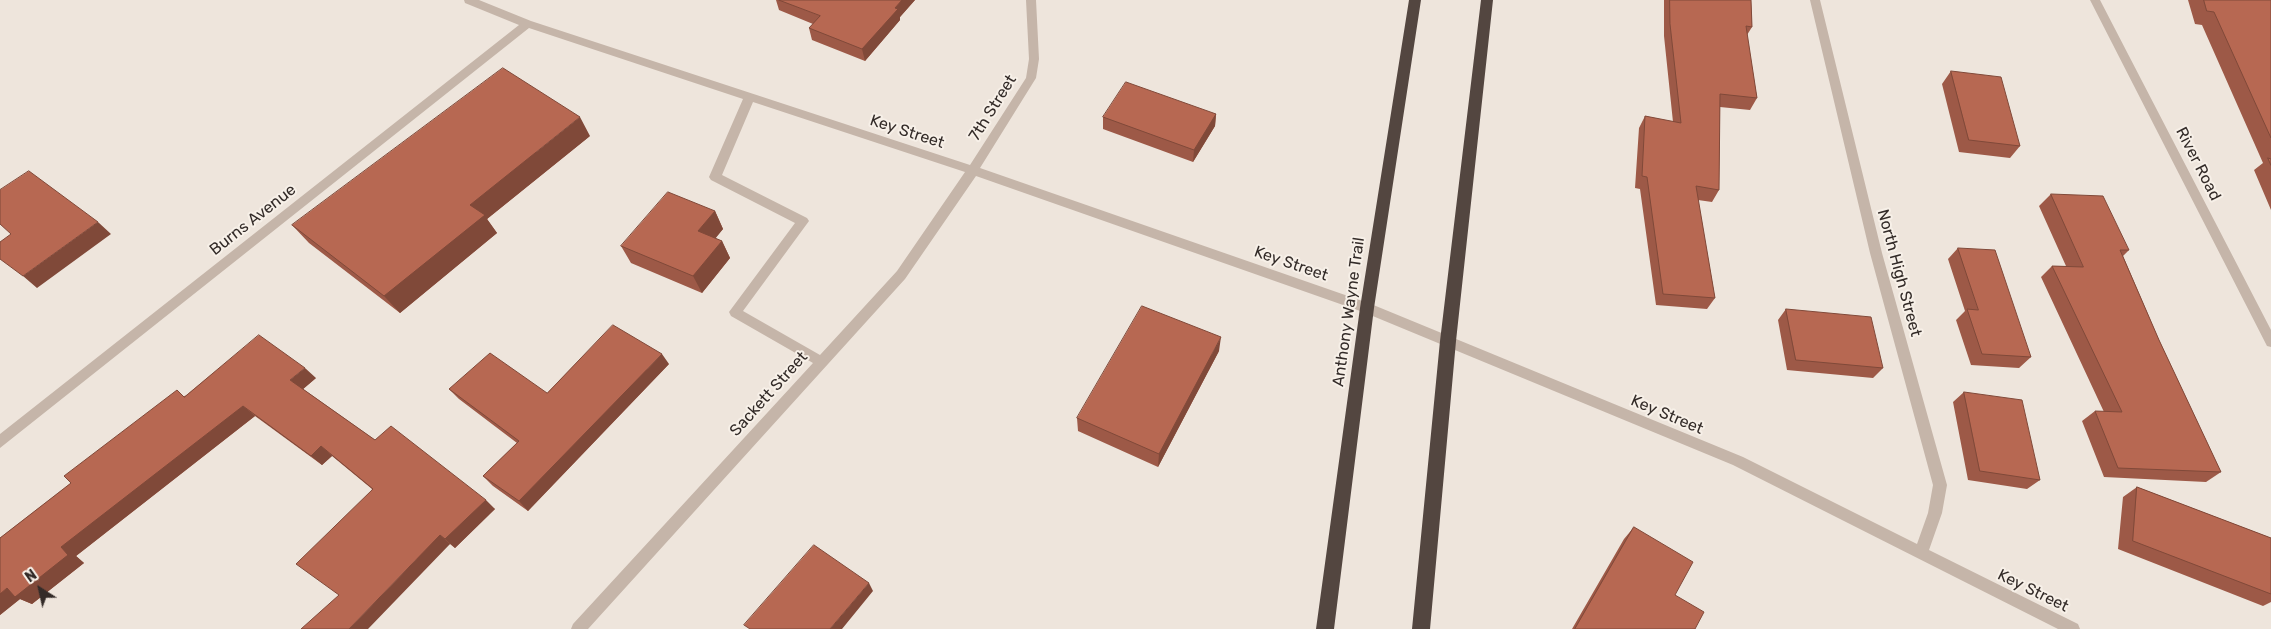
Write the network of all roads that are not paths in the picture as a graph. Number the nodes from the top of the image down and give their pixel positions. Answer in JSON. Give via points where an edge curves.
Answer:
{"nodes":[{"id":1,"x":469,"y":0,"type":"edge"},
{"id":2,"x":1031,"y":0,"type":"edge"},
{"id":3,"x":1415,"y":0,"type":"edge"},
{"id":4,"x":1487,"y":0,"type":"edge"},
{"id":5,"x":1815,"y":0,"type":"edge"},
{"id":6,"x":2095,"y":0,"type":"edge"},
{"id":7,"x":527,"y":24,"type":"junction"},
{"id":8,"x":750,"y":98,"type":"junction"},
{"id":9,"x":972,"y":170,"type":"junction"},
{"id":10,"x":1367,"y":308,"type":"junction"},
{"id":11,"x":1448,"y":341,"type":"junction"},
{"id":12,"x":2271,"y":342,"type":"edge"},
{"id":13,"x":822,"y":362,"type":"junction"},
{"id":14,"x":0,"y":442,"type":"edge"},
{"id":15,"x":1921,"y":554,"type":"junction"},
{"id":16,"x":578,"y":629,"type":"edge"},
{"id":17,"x":1325,"y":629,"type":"edge"},
{"id":18,"x":1421,"y":629,"type":"edge"},
{"id":19,"x":2073,"y":629,"type":"edge"}],
"edges":[{"from":1,"to":7,"type":"street","name":"Key Street"},
{"from":2,"to":9,"type":"street","name":"7th Street","via":[[1034,59],[1031,78]]},
{"from":3,"to":10,"type":"highway","name":"Anthony Wayne Trail"},
{"from":4,"to":11,"type":"highway"},
{"from":5,"to":15,"type":"street","name":"North High Street","via":[[1876,253],[1940,485],[1935,513]]},
{"from":6,"to":12,"type":"street","name":"River Road"},
{"from":7,"to":8,"type":"street","name":"Key Street"},
{"from":7,"to":14,"type":"street","name":"Burns Avenue"},
{"from":8,"to":9,"type":"street","name":"Key Street"},
{"from":8,"to":13,"type":"street","via":[[715,177],[803,221],[735,312]]},
{"from":9,"to":10,"type":"street","name":"Key Street"},
{"from":9,"to":13,"type":"street","name":"Sackett Street","via":[[901,275]]},
{"from":10,"to":11,"type":"street","name":"Key Street"},
{"from":10,"to":17,"type":"highway","name":"Anthony Wayne Trail"},
{"from":11,"to":15,"type":"street","name":"Key Street","via":[[1738,462]]},
{"from":11,"to":18,"type":"highway"},
{"from":13,"to":16,"type":"street","name":"Sackett Street"},
{"from":15,"to":19,"type":"street","name":"Key Street"}]}
